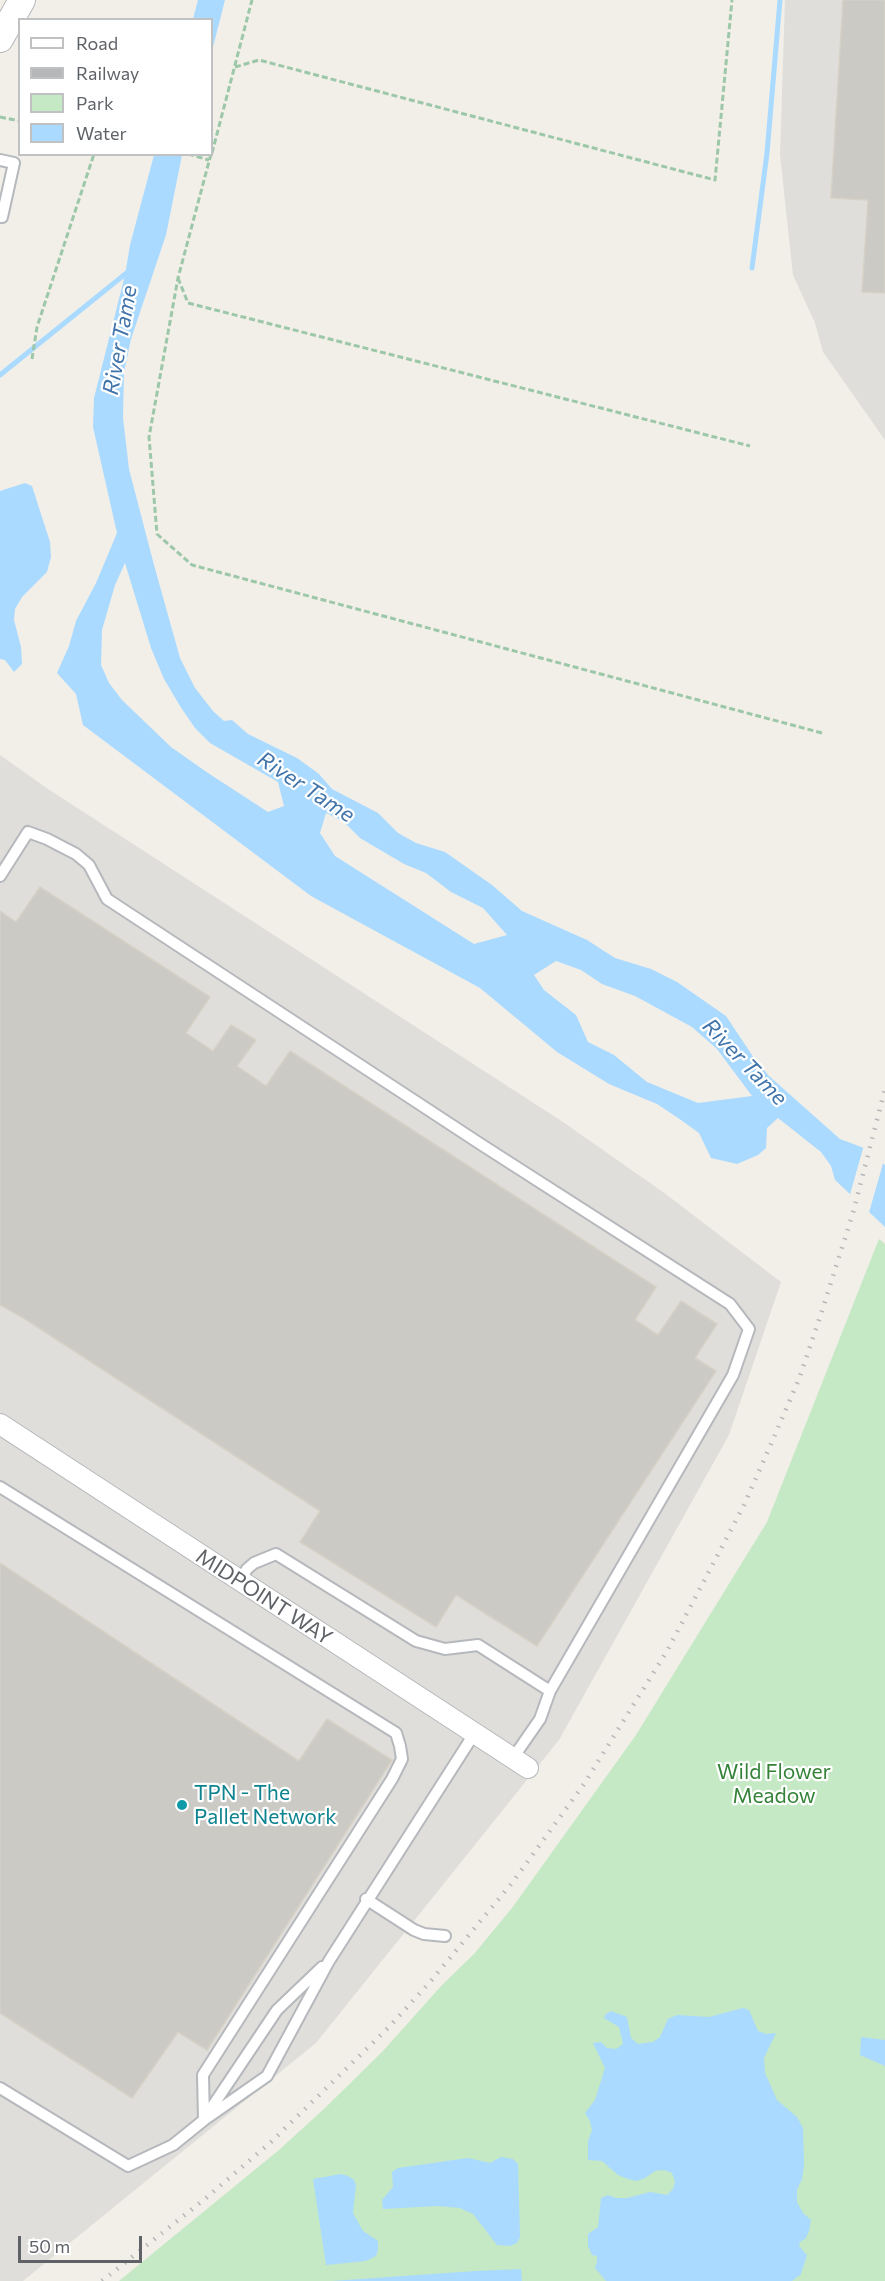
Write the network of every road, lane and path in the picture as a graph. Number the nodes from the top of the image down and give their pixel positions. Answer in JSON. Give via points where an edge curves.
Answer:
{"nodes":[{"id":1,"x":22,"y":0,"type":"edge"},
{"id":2,"x":252,"y":0,"type":"edge"},
{"id":3,"x":732,"y":0,"type":"edge"},
{"id":4,"x":0,"y":39,"type":"edge"},
{"id":5,"x":235,"y":67,"type":"junction"},
{"id":6,"x":0,"y":117,"type":"edge"},
{"id":7,"x":18,"y":121,"type":"edge"},
{"id":8,"x":213,"y":147,"type":"edge"},
{"id":9,"x":93,"y":156,"type":"edge"},
{"id":10,"x":193,"y":156,"type":"edge"},
{"id":11,"x":211,"y":156,"type":"edge"},
{"id":12,"x":0,"y":160,"type":"edge"},
{"id":13,"x":210,"y":160,"type":"junction"},
{"id":14,"x":0,"y":217,"type":"edge"},
{"id":15,"x":178,"y":278,"type":"junction"},
{"id":16,"x":32,"y":359,"type":"dead end"},
{"id":17,"x":750,"y":446,"type":"dead end"},
{"id":18,"x":822,"y":733,"type":"dead end"},
{"id":19,"x":0,"y":876,"type":"edge"},
{"id":20,"x":0,"y":1424,"type":"edge"},
{"id":21,"x":0,"y":1487,"type":"edge"},
{"id":22,"x":240,"y":1581,"type":"junction"},
{"id":23,"x":550,"y":1691,"type":"junction"},
{"id":24,"x":474,"y":1734,"type":"junction"},
{"id":25,"x":520,"y":1763,"type":"joint"},
{"id":26,"x":366,"y":1899,"type":"junction"},
{"id":27,"x":445,"y":1936,"type":"dead end"},
{"id":28,"x":328,"y":1961,"type":"junction"},
{"id":29,"x":0,"y":2088,"type":"edge"},
{"id":30,"x":204,"y":2120,"type":"junction"}],
"edges":[{"from":1,"to":4,"type":"street"},
{"from":2,"to":5,"type":"path"},
{"from":3,"to":5,"type":"path","via":[[715,180],[259,60]]},
{"from":5,"to":8,"type":"path"},
{"from":6,"to":7,"type":"path"},
{"from":9,"to":16,"type":"path","via":[[36,333]]},
{"from":10,"to":13,"type":"path"},
{"from":11,"to":13,"type":"path"},
{"from":12,"to":14,"type":"lane","via":[[14,163]]},
{"from":13,"to":15,"type":"path"},
{"from":15,"to":17,"type":"path","via":[[188,303]]},
{"from":15,"to":18,"type":"path","via":[[149,437],[157,534],[192,565]]},
{"from":19,"to":23,"type":"lane","via":[[27,832],[76,854],[93,871],[107,899],[730,1305],[749,1329],[733,1375]]},
{"from":20,"to":22,"type":"street","name":"MIDPOINT WAY"},
{"from":21,"to":30,"type":"lane","via":[[396,1733],[402,1759],[392,1779],[203,2075]]},
{"from":22,"to":23,"type":"lane","via":[[254,1563],[276,1554],[416,1641],[446,1649],[478,1645]]},
{"from":22,"to":24,"type":"street","name":"MIDPOINT WAY"},
{"from":23,"to":25,"type":"lane"},
{"from":24,"to":25,"type":"street","name":"MIDPOINT WAY"},
{"from":24,"to":26,"type":"lane"},
{"from":26,"to":27,"type":"lane","via":[[414,1930]]},
{"from":26,"to":28,"type":"lane"},
{"from":28,"to":30,"type":"lane","via":[[277,2010]]},
{"from":28,"to":30,"type":"lane","via":[[267,2076]]},
{"from":29,"to":30,"type":"lane","via":[[128,2166],[173,2145]]}]}
